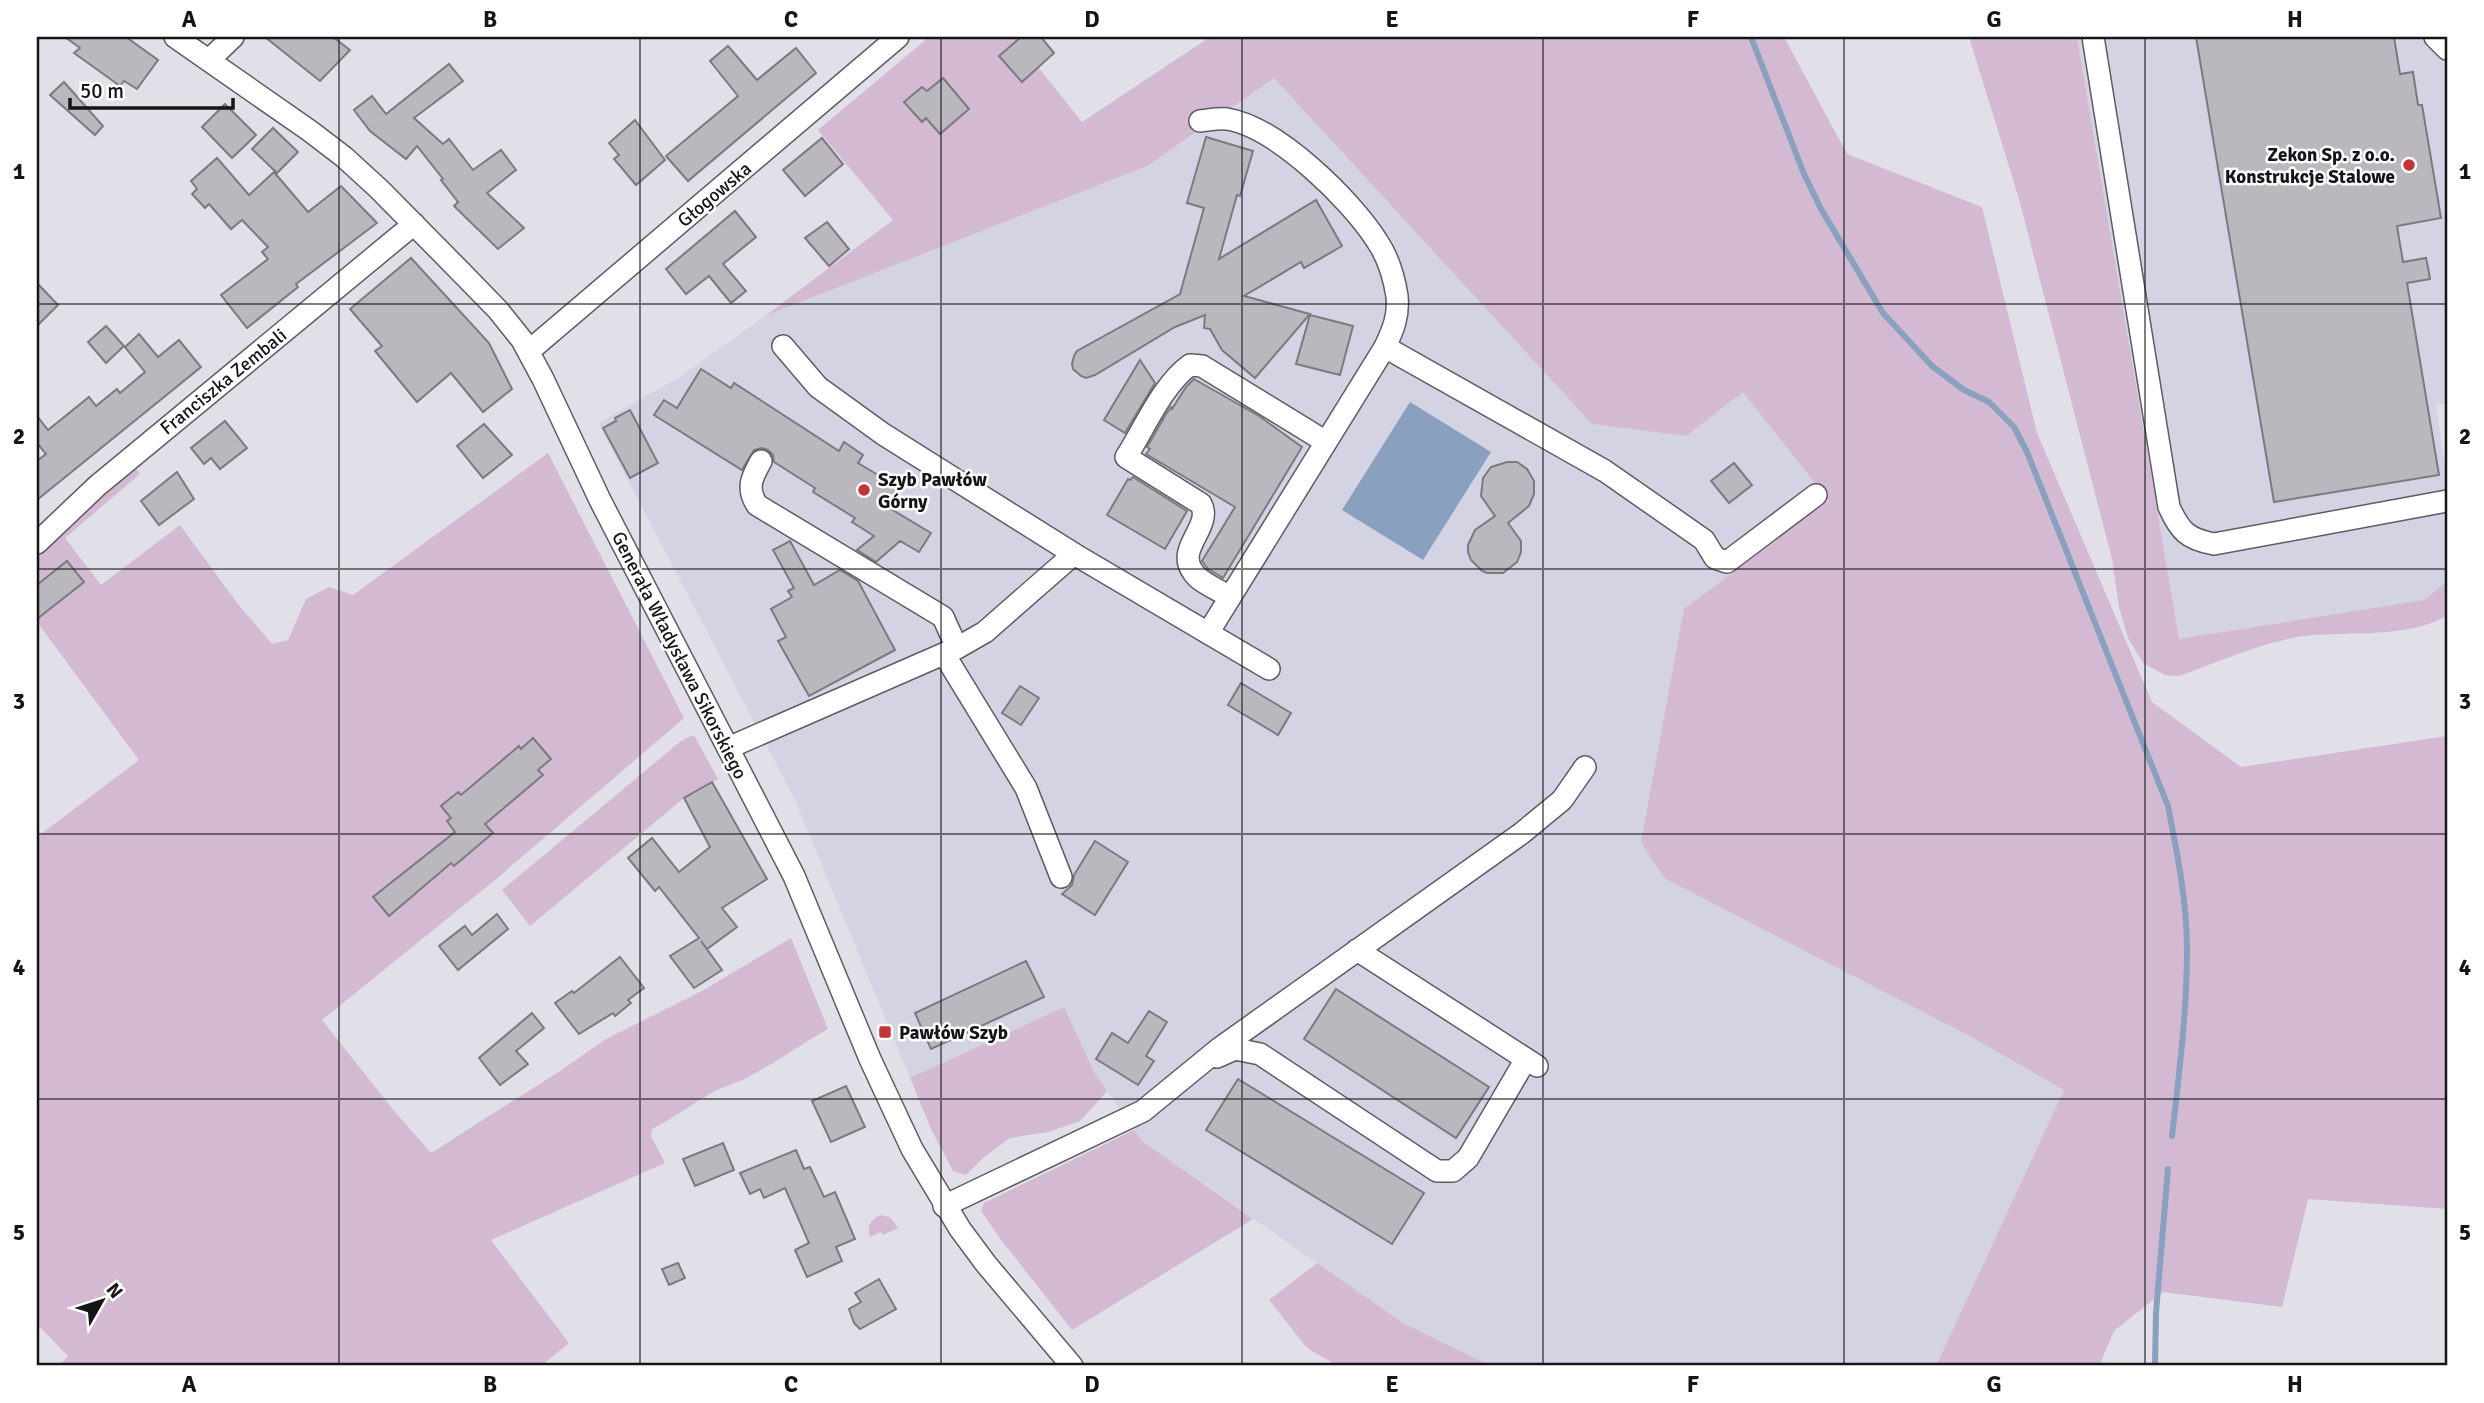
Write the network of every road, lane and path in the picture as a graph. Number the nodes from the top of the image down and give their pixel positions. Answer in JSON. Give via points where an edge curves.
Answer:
{"nodes":[{"id":1,"x":175,"y":37,"type":"edge"},
{"id":2,"x":233,"y":37,"type":"edge"},
{"id":3,"x":898,"y":37,"type":"edge"},
{"id":4,"x":2093,"y":37,"type":"edge"},
{"id":5,"x":2435,"y":37,"type":"edge"},
{"id":6,"x":2447,"y":50,"type":"edge"},
{"id":7,"x":209,"y":60,"type":"junction"},
{"id":8,"x":1200,"y":121,"type":"dead end"},
{"id":9,"x":414,"y":224,"type":"junction"},
{"id":10,"x":783,"y":346,"type":"dead end"},
{"id":11,"x":1385,"y":347,"type":"junction"},
{"id":12,"x":529,"y":351,"type":"junction"},
{"id":13,"x":1326,"y":442,"type":"junction"},
{"id":14,"x":761,"y":461,"type":"dead end"},
{"id":15,"x":1816,"y":495,"type":"dead end"},
{"id":16,"x":2447,"y":501,"type":"edge"},
{"id":17,"x":37,"y":543,"type":"edge"},
{"id":18,"x":1074,"y":554,"type":"junction"},
{"id":19,"x":1230,"y":597,"type":"junction"},
{"id":20,"x":1208,"y":633,"type":"junction"},
{"id":21,"x":951,"y":651,"type":"junction"},
{"id":22,"x":1269,"y":669,"type":"dead end"},
{"id":23,"x":728,"y":748,"type":"junction"},
{"id":24,"x":1585,"y":767,"type":"dead end"},
{"id":25,"x":1061,"y":877,"type":"dead end"},
{"id":26,"x":1357,"y":950,"type":"junction"},
{"id":27,"x":1200,"y":1065,"type":"junction"},
{"id":28,"x":944,"y":1206,"type":"junction"},
{"id":29,"x":1072,"y":1366,"type":"edge"}],
"edges":[{"from":1,"to":7,"type":"street","name":"Generała Władysława Sikorskiego"},
{"from":2,"to":7,"type":"street"},
{"from":3,"to":12,"type":"street","name":"Głogowska"},
{"from":4,"to":16,"type":"street","via":[[2169,507],[2178,527],[2195,540],[2214,544]]},
{"from":5,"to":6,"type":"street"},
{"from":7,"to":9,"type":"street","name":"Generała Władysława Sikorskiego","via":[[344,157]]},
{"from":8,"to":11,"type":"street","via":[[1226,118],[1284,146],[1335,189],[1358,216],[1387,260],[1397,297],[1396,321]]},
{"from":9,"to":12,"type":"street","name":"Generała Władysława Sikorskiego","via":[[498,310]]},
{"from":9,"to":17,"type":"street","name":"Franciszka Zembali","via":[[97,486]]},
{"from":10,"to":18,"type":"street","via":[[818,387],[847,411]]},
{"from":11,"to":13,"type":"street"},
{"from":11,"to":15,"type":"street","via":[[1605,471],[1704,540],[1715,558],[1727,562]]},
{"from":12,"to":23,"type":"street","name":"Generała Władysława Sikorskiego"},
{"from":13,"to":19,"type":"street"},
{"from":13,"to":19,"type":"street","via":[[1202,366],[1190,365],[1171,383],[1126,457],[1200,504],[1205,512],[1188,552],[1189,566],[1194,575]]},
{"from":14,"to":21,"type":"street","via":[[750,486],[757,505],[943,617]]},
{"from":18,"to":20,"type":"street"},
{"from":18,"to":21,"type":"street","via":[[985,632]]},
{"from":19,"to":20,"type":"street"},
{"from":20,"to":22,"type":"street"},
{"from":21,"to":23,"type":"street"},
{"from":21,"to":25,"type":"street","via":[[1026,788]]},
{"from":23,"to":28,"type":"street","name":"Generała Władysława Sikorskiego","via":[[794,876],[887,1099]]},
{"from":24,"to":26,"type":"street","via":[[1562,800],[1522,833]]},
{"from":26,"to":27,"type":"street"},
{"from":26,"to":27,"type":"street","via":[[1532,1063],[1468,1158],[1453,1171],[1437,1171],[1260,1055],[1235,1049]]},
{"from":27,"to":28,"type":"street","via":[[1143,1111]]},
{"from":28,"to":29,"type":"street","name":"Generała Władysława Sikorskiego"}]}
